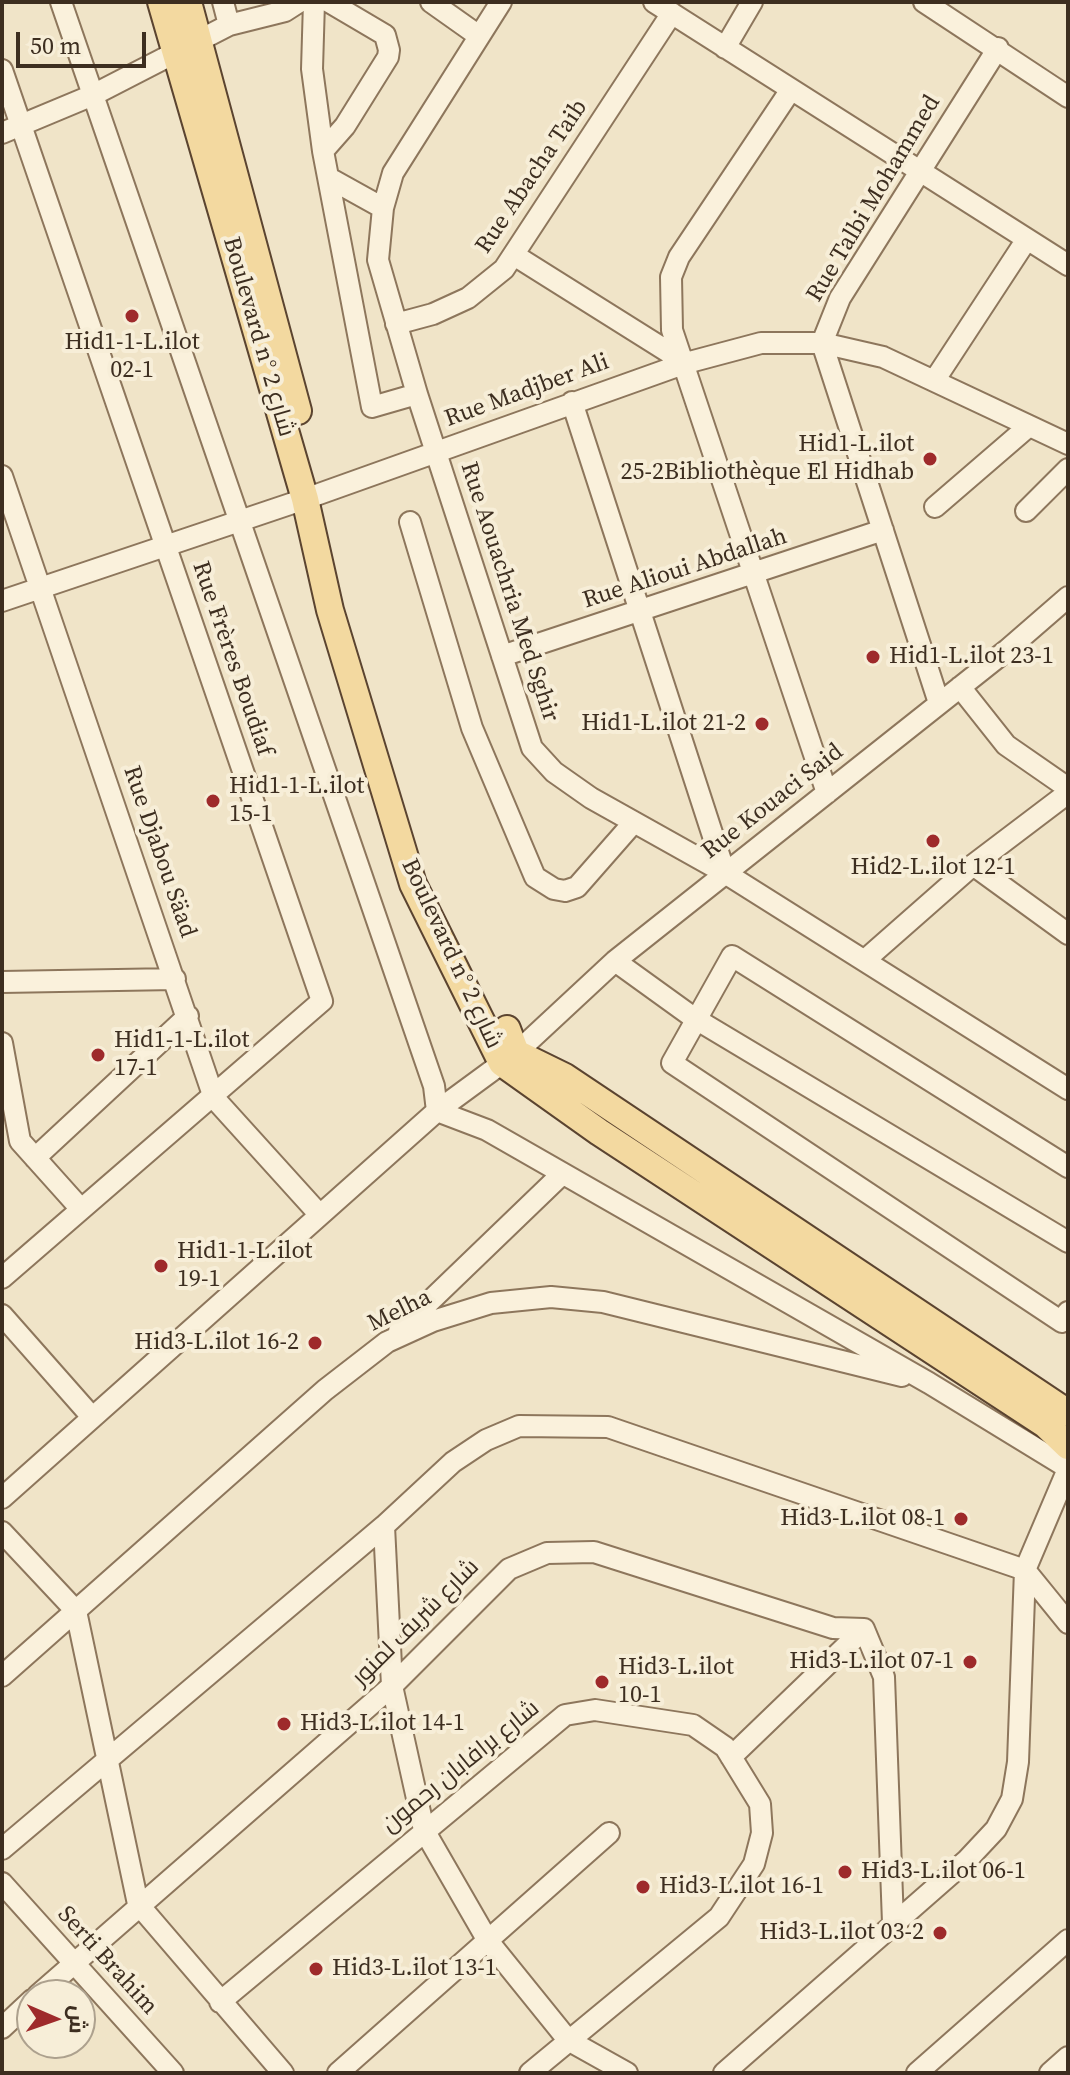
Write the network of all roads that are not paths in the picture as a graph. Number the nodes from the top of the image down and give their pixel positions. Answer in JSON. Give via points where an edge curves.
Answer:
{"nodes":[{"id":1,"x":61,"y":2,"type":"edge"},
{"id":2,"x":161,"y":2,"type":"edge"},
{"id":3,"x":188,"y":2,"type":"edge"},
{"id":4,"x":223,"y":2,"type":"edge"},
{"id":5,"x":299,"y":2,"type":"edge"},
{"id":6,"x":314,"y":2,"type":"edge"},
{"id":7,"x":329,"y":2,"type":"edge"},
{"id":8,"x":431,"y":2,"type":"edge"},
{"id":9,"x":501,"y":2,"type":"edge"},
{"id":10,"x":752,"y":2,"type":"edge"},
{"id":11,"x":924,"y":2,"type":"edge"},
{"id":12,"x":663,"y":8,"type":"edge"},
{"id":13,"x":946,"y":9,"type":"edge"},
{"id":14,"x":229,"y":25,"type":"junction"},
{"id":15,"x":479,"y":36,"type":"junction"},
{"id":16,"x":200,"y":40,"type":"junction"},
{"id":17,"x":725,"y":48,"type":"junction"},
{"id":18,"x":998,"y":48,"type":"junction"},
{"id":19,"x":177,"y":53,"type":"junction"},
{"id":20,"x":2,"y":70,"type":"edge"},
{"id":21,"x":790,"y":91,"type":"junction"},
{"id":22,"x":93,"y":95,"type":"junction"},
{"id":23,"x":1068,"y":97,"type":"edge"},
{"id":24,"x":11,"y":129,"type":"edge"},
{"id":25,"x":323,"y":151,"type":"junction"},
{"id":26,"x":918,"y":172,"type":"junction"},
{"id":27,"x":329,"y":178,"type":"junction"},
{"id":28,"x":383,"y":208,"type":"junction"},
{"id":29,"x":1027,"y":239,"type":"junction"},
{"id":30,"x":514,"y":255,"type":"junction"},
{"id":31,"x":1068,"y":265,"type":"edge"},
{"id":32,"x":396,"y":324,"type":"junction"},
{"id":33,"x":822,"y":343,"type":"junction"},
{"id":34,"x":686,"y":363,"type":"junction"},
{"id":35,"x":934,"y":381,"type":"junction"},
{"id":36,"x":417,"y":394,"type":"junction"},
{"id":37,"x":572,"y":402,"type":"junction"},
{"id":38,"x":1029,"y":426,"type":"junction"},
{"id":39,"x":1068,"y":444,"type":"edge"},
{"id":40,"x":435,"y":451,"type":"junction"},
{"id":41,"x":1068,"y":469,"type":"edge"},
{"id":42,"x":2,"y":476,"type":"edge"},
{"id":43,"x":312,"y":496,"type":"junction"},
{"id":44,"x":935,"y":507,"type":"dead end"},
{"id":45,"x":1026,"y":511,"type":"dead end"},
{"id":46,"x":237,"y":520,"type":"junction"},
{"id":47,"x":410,"y":522,"type":"dead end"},
{"id":48,"x":883,"y":530,"type":"junction"},
{"id":49,"x":165,"y":545,"type":"junction"},
{"id":50,"x":754,"y":573,"type":"junction"},
{"id":51,"x":41,"y":588,"type":"junction"},
{"id":52,"x":1068,"y":597,"type":"edge"},
{"id":53,"x":2,"y":601,"type":"edge"},
{"id":54,"x":640,"y":611,"type":"junction"},
{"id":55,"x":502,"y":656,"type":"junction"},
{"id":56,"x":960,"y":687,"type":"junction"},
{"id":57,"x":939,"y":703,"type":"junction"},
{"id":58,"x":1068,"y":790,"type":"edge"},
{"id":59,"x":827,"y":793,"type":"junction"},
{"id":60,"x":634,"y":822,"type":"junction"},
{"id":61,"x":973,"y":865,"type":"junction"},
{"id":62,"x":725,"y":873,"type":"junction"},
{"id":63,"x":1068,"y":934,"type":"edge"},
{"id":64,"x":865,"y":960,"type":"junction"},
{"id":65,"x":615,"y":961,"type":"junction"},
{"id":66,"x":175,"y":979,"type":"junction"},
{"id":67,"x":2,"y":982,"type":"edge"},
{"id":68,"x":188,"y":1016,"type":"junction"},
{"id":69,"x":694,"y":1018,"type":"junction"},
{"id":70,"x":2,"y":1043,"type":"edge"},
{"id":71,"x":509,"y":1058,"type":"junction"},
{"id":72,"x":1068,"y":1089,"type":"edge"},
{"id":73,"x":214,"y":1098,"type":"junction"},
{"id":74,"x":437,"y":1111,"type":"junction"},
{"id":75,"x":35,"y":1158,"type":"junction"},
{"id":76,"x":1068,"y":1167,"type":"edge"},
{"id":77,"x":561,"y":1175,"type":"junction"},
{"id":78,"x":80,"y":1208,"type":"junction"},
{"id":79,"x":319,"y":1214,"type":"junction"},
{"id":80,"x":1068,"y":1242,"type":"edge"},
{"id":81,"x":2,"y":1278,"type":"edge"},
{"id":82,"x":1068,"y":1312,"type":"edge"},
{"id":83,"x":2,"y":1315,"type":"edge"},
{"id":84,"x":387,"y":1342,"type":"junction"},
{"id":85,"x":929,"y":1383,"type":"junction"},
{"id":86,"x":1068,"y":1413,"type":"edge"},
{"id":87,"x":92,"y":1417,"type":"junction"},
{"id":88,"x":1068,"y":1446,"type":"edge"},
{"id":89,"x":1068,"y":1469,"type":"edge"},
{"id":90,"x":2,"y":1498,"type":"edge"},
{"id":91,"x":384,"y":1526,"type":"junction"},
{"id":92,"x":2,"y":1532,"type":"edge"},
{"id":93,"x":1025,"y":1570,"type":"junction"},
{"id":94,"x":76,"y":1611,"type":"junction"},
{"id":95,"x":1068,"y":1623,"type":"edge"},
{"id":96,"x":864,"y":1629,"type":"junction"},
{"id":97,"x":2,"y":1676,"type":"edge"},
{"id":98,"x":392,"y":1686,"type":"junction"},
{"id":99,"x":731,"y":1757,"type":"junction"},
{"id":100,"x":107,"y":1758,"type":"junction"},
{"id":101,"x":424,"y":1830,"type":"junction"},
{"id":102,"x":609,"y":1833,"type":"dead end"},
{"id":103,"x":2,"y":1849,"type":"edge"},
{"id":104,"x":2,"y":1883,"type":"edge"},
{"id":105,"x":138,"y":1904,"type":"junction"},
{"id":106,"x":893,"y":1923,"type":"junction"},
{"id":107,"x":1068,"y":1940,"type":"edge"},
{"id":108,"x":488,"y":1941,"type":"junction"},
{"id":109,"x":73,"y":1962,"type":"junction"},
{"id":110,"x":55,"y":1979,"type":"edge"},
{"id":111,"x":220,"y":2002,"type":"junction"},
{"id":112,"x":568,"y":2040,"type":"junction"},
{"id":113,"x":1068,"y":2057,"type":"edge"},
{"id":114,"x":173,"y":2073,"type":"edge"},
{"id":115,"x":283,"y":2073,"type":"edge"},
{"id":116,"x":338,"y":2073,"type":"edge"},
{"id":117,"x":530,"y":2073,"type":"edge"},
{"id":118,"x":627,"y":2073,"type":"edge"},
{"id":119,"x":724,"y":2073,"type":"edge"},
{"id":120,"x":917,"y":2073,"type":"edge"},
{"id":121,"x":1050,"y":2073,"type":"edge"}],
"edges":[{"from":1,"to":22,"type":"street"},
{"from":2,"to":19,"type":"main road","name":"Boulevard n° شارع 2"},
{"from":3,"to":16,"type":"main road","name":"Boulevard n° شارع 2"},
{"from":4,"to":14,"type":"street"},
{"from":5,"to":14,"type":"street","via":[[285,11]]},
{"from":6,"to":25,"type":"street","via":[[312,69]]},
{"from":7,"to":25,"type":"street","via":[[385,35],[389,50],[352,115]]},
{"from":8,"to":15,"type":"street"},
{"from":9,"to":15,"type":"street","name":"Rue Aouachria Med Sghir"},
{"from":10,"to":17,"type":"street"},
{"from":11,"to":13,"type":"street"},
{"from":12,"to":17,"type":"street"},
{"from":12,"to":30,"type":"street","name":"Rue Abacha Taib"},
{"from":13,"to":18,"type":"street"},
{"from":14,"to":16,"type":"street"},
{"from":15,"to":28,"type":"street","name":"Rue Aouachria Med Sghir","via":[[393,173]]},
{"from":16,"to":19,"type":"street"},
{"from":16,"to":43,"type":"main road","name":"Boulevard n° شارع 2"},
{"from":17,"to":21,"type":"street"},
{"from":18,"to":23,"type":"street"},
{"from":18,"to":26,"type":"street","name":"Rue Talbi Mohammed"},
{"from":19,"to":22,"type":"street"},
{"from":19,"to":43,"type":"main road","name":"Boulevard n° شارع 2"},
{"from":20,"to":24,"type":"street","name":"Rue Frères Boudiaf"},
{"from":21,"to":26,"type":"street"},
{"from":21,"to":34,"type":"street","via":[[679,257],[671,277],[672,330]]},
{"from":22,"to":24,"type":"street"},
{"from":22,"to":46,"type":"street"},
{"from":24,"to":49,"type":"street","name":"Rue Frères Boudiaf"},
{"from":25,"to":27,"type":"street"},
{"from":26,"to":29,"type":"street"},
{"from":26,"to":33,"type":"street","name":"Rue Talbi Mohammed","via":[[840,298]]},
{"from":27,"to":28,"type":"street"},
{"from":27,"to":36,"type":"street","via":[[372,407]]},
{"from":28,"to":32,"type":"street","name":"Rue Aouachria Med Sghir","via":[[378,260]]},
{"from":29,"to":31,"type":"street"},
{"from":29,"to":35,"type":"street"},
{"from":30,"to":32,"type":"street","name":"Rue Abacha Taib","via":[[468,298]]},
{"from":30,"to":34,"type":"street"},
{"from":32,"to":36,"type":"street","name":"Rue Aouachria Med Sghir"},
{"from":33,"to":34,"type":"street","name":"Rue Madjber Ali","via":[[761,343]]},
{"from":33,"to":35,"type":"street","name":"Rue Madjber Ali","via":[[883,357]]},
{"from":33,"to":48,"type":"street","name":"Rue Talbi Mohammed"},
{"from":34,"to":37,"type":"street","name":"Rue Madjber Ali"},
{"from":34,"to":50,"type":"street"},
{"from":35,"to":38,"type":"street","name":"Rue Madjber Ali"},
{"from":36,"to":40,"type":"street","name":"Rue Aouachria Med Sghir"},
{"from":37,"to":40,"type":"street","name":"Rue Madjber Ali"},
{"from":37,"to":54,"type":"street"},
{"from":38,"to":39,"type":"street","name":"Rue Madjber Ali"},
{"from":38,"to":44,"type":"street"},
{"from":40,"to":43,"type":"street","name":"Rue Madjber Ali"},
{"from":40,"to":55,"type":"street","name":"Rue Aouachria Med Sghir"},
{"from":41,"to":45,"type":"street"},
{"from":42,"to":51,"type":"street","name":"Rue Djabou Säad"},
{"from":43,"to":46,"type":"street","name":"Rue Madjber Ali"},
{"from":43,"to":71,"type":"main road","name":"Boulevard n° شارع 2","via":[[330,610],[413,884]]},
{"from":46,"to":49,"type":"street","name":"Rue Madjber Ali"},
{"from":46,"to":74,"type":"street","via":[[434,1086]]},
{"from":47,"to":60,"type":"street","via":[[472,728],[535,877],[554,889],[577,887]]},
{"from":48,"to":50,"type":"street","name":"Rue Alioui Abdallah"},
{"from":48,"to":57,"type":"street","name":"Rue Talbi Mohammed"},
{"from":49,"to":51,"type":"street","name":"Rue Madjber Ali"},
{"from":49,"to":73,"type":"street","name":"Rue Frères Boudiaf","via":[[322,1001]]},
{"from":50,"to":54,"type":"street","name":"Rue Alioui Abdallah"},
{"from":50,"to":59,"type":"street"},
{"from":51,"to":53,"type":"street","name":"Rue Madjber Ali"},
{"from":51,"to":66,"type":"street","name":"Rue Djabou Säad"},
{"from":52,"to":56,"type":"street","name":"Rue Kouaci Said"},
{"from":54,"to":55,"type":"street","name":"Rue Alioui Abdallah"},
{"from":54,"to":62,"type":"street"},
{"from":55,"to":60,"type":"street","name":"Rue Aouachria Med Sghir","via":[[532,748],[566,780]]},
{"from":56,"to":57,"type":"street","name":"Rue Kouaci Said"},
{"from":56,"to":58,"type":"street","via":[[1006,745]]},
{"from":57,"to":59,"type":"street","name":"Rue Kouaci Said"},
{"from":58,"to":61,"type":"street"},
{"from":59,"to":62,"type":"street","name":"Rue Kouaci Said"},
{"from":60,"to":62,"type":"street","name":"Rue Aouachria Med Sghir"},
{"from":61,"to":63,"type":"street"},
{"from":61,"to":64,"type":"street"},
{"from":62,"to":64,"type":"street","name":"Rue Aouachria Med Sghir"},
{"from":62,"to":65,"type":"street","name":"Rue Kouaci Said"},
{"from":64,"to":72,"type":"street","name":"Rue Aouachria Med Sghir"},
{"from":65,"to":69,"type":"street"},
{"from":65,"to":71,"type":"street","name":"Rue Kouaci Said"},
{"from":66,"to":67,"type":"street"},
{"from":66,"to":68,"type":"street","name":"Rue Djabou Säad"},
{"from":68,"to":73,"type":"street","name":"Rue Djabou Säad"},
{"from":68,"to":75,"type":"street"},
{"from":69,"to":76,"type":"street","via":[[732,956]]},
{"from":69,"to":80,"type":"street"},
{"from":69,"to":82,"type":"street","via":[[672,1063],[1062,1322]]},
{"from":70,"to":75,"type":"street","via":[[20,1141]]},
{"from":71,"to":74,"type":"street","name":"Rue Kouaci Said"},
{"from":71,"to":86,"type":"main road","name":"Boulevard n° شارع 2","via":[[565,1077]]},
{"from":71,"to":88,"type":"main road","name":"Boulevard n° شارع 2","via":[[599,1132],[1046,1425]]},
{"from":73,"to":78,"type":"street","name":"Rue Frères Boudiaf"},
{"from":73,"to":79,"type":"street","name":"Rue Djabou Säad"},
{"from":74,"to":77,"type":"street","via":[[487,1130]]},
{"from":74,"to":79,"type":"street","name":"Rue Kouaci Said"},
{"from":75,"to":78,"type":"street"},
{"from":77,"to":84,"type":"street"},
{"from":77,"to":85,"type":"street"},
{"from":78,"to":81,"type":"street","name":"Rue Frères Boudiaf"},
{"from":79,"to":87,"type":"street","name":"Rue Kouaci Said"},
{"from":83,"to":87,"type":"street"},
{"from":84,"to":85,"type":"street","name":"Melha","via":[[491,1303],[551,1297],[603,1302]]},
{"from":84,"to":94,"type":"street","name":"Melha","via":[[325,1390]]},
{"from":85,"to":89,"type":"street"},
{"from":87,"to":90,"type":"street","name":"Rue Kouaci Said"},
{"from":89,"to":93,"type":"street"},
{"from":91,"to":93,"type":"street","via":[[453,1462],[486,1440],[519,1426],[608,1427]]},
{"from":91,"to":98,"type":"street"},
{"from":91,"to":100,"type":"street"},
{"from":92,"to":94,"type":"street"},
{"from":93,"to":95,"type":"street"},
{"from":93,"to":106,"type":"street","via":[[1012,1799],[996,1829],[967,1860]]},
{"from":94,"to":97,"type":"street","name":"Melha"},
{"from":94,"to":100,"type":"street"},
{"from":96,"to":98,"type":"street","name":"شارع شريف لمنور","via":[[833,1628],[594,1552],[547,1553],[509,1569]]},
{"from":96,"to":99,"type":"street"},
{"from":96,"to":106,"type":"street","via":[[884,1677]]},
{"from":98,"to":101,"type":"street"},
{"from":98,"to":105,"type":"street","name":"شارع شريف لمنور"},
{"from":99,"to":101,"type":"street","name":"شارع برافابان رحمون","via":[[693,1725],[595,1710],[565,1715]]},
{"from":99,"to":112,"type":"street","name":"شارع برافابان رحمون","via":[[760,1804],[762,1833],[741,1888],[719,1917]]},
{"from":100,"to":103,"type":"street"},
{"from":100,"to":105,"type":"street"},
{"from":101,"to":108,"type":"street"},
{"from":101,"to":111,"type":"street","name":"شارع برافابان رحمون"},
{"from":102,"to":108,"type":"street"},
{"from":104,"to":109,"type":"street","name":"Serti Brahim"},
{"from":105,"to":109,"type":"street","name":"شارع شريف لمنور"},
{"from":105,"to":111,"type":"street"},
{"from":106,"to":119,"type":"street"},
{"from":107,"to":120,"type":"street"},
{"from":108,"to":112,"type":"street"},
{"from":108,"to":116,"type":"street"},
{"from":109,"to":110,"type":"street","name":"شارع شريف لمنور"},
{"from":109,"to":114,"type":"street","name":"Serti Brahim"},
{"from":111,"to":115,"type":"street"},
{"from":112,"to":117,"type":"street","name":"شارع برافابان رحمون"},
{"from":112,"to":118,"type":"street"},
{"from":113,"to":121,"type":"street"}]}
